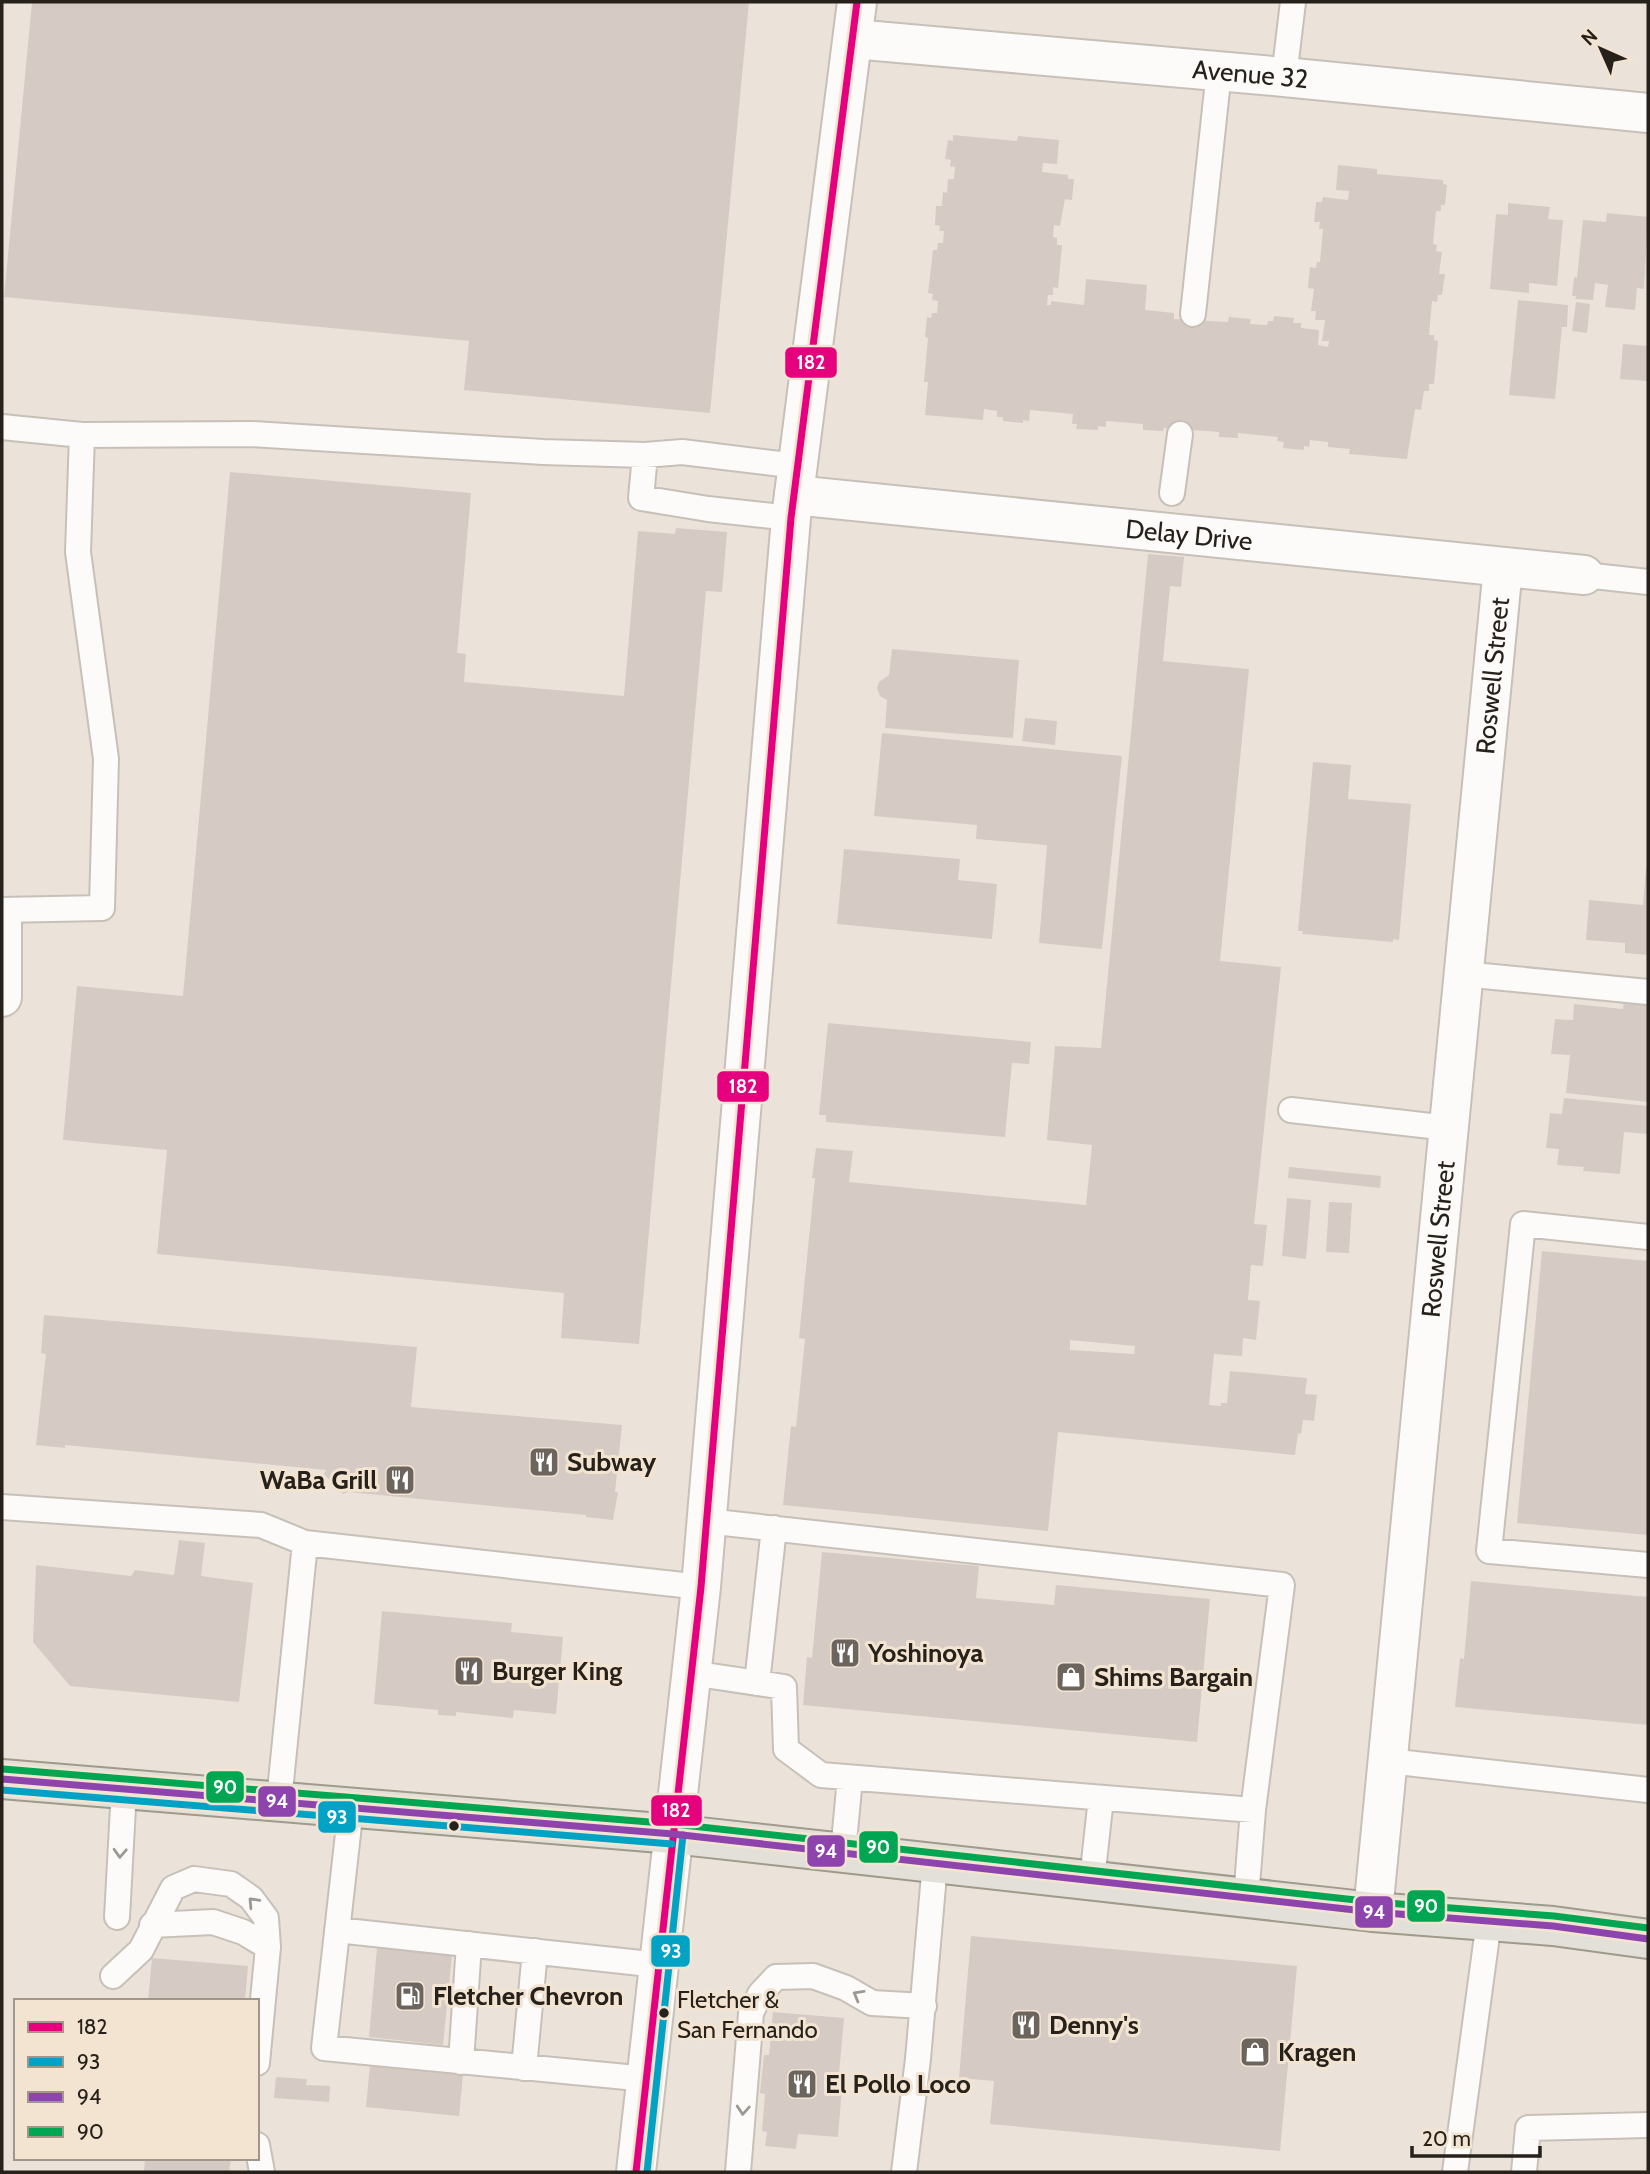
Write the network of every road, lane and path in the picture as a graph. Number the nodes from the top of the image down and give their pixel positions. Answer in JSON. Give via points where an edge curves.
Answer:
{"nodes":[{"id":1,"x":1293,"y":2,"type":"edge"},
{"id":2,"x":855,"y":20,"type":"edge"},
{"id":3,"x":1219,"y":71,"type":"junction"},
{"id":4,"x":1284,"y":77,"type":"junction"},
{"id":5,"x":1648,"y":113,"type":"edge"},
{"id":6,"x":1193,"y":314,"type":"dead end"},
{"id":7,"x":2,"y":427,"type":"edge"},
{"id":8,"x":1180,"y":434,"type":"dead end"},
{"id":9,"x":82,"y":435,"type":"junction"},
{"id":10,"x":645,"y":455,"type":"junction"},
{"id":11,"x":794,"y":493,"type":"junction"},
{"id":12,"x":1172,"y":493,"type":"dead end"},
{"id":13,"x":1503,"y":567,"type":"junction"},
{"id":14,"x":1584,"y":575,"type":"joint"},
{"id":15,"x":1648,"y":582,"type":"edge"},
{"id":16,"x":2,"y":910,"type":"edge"},
{"id":17,"x":2,"y":918,"type":"edge"},
{"id":18,"x":1463,"y":974,"type":"junction"},
{"id":19,"x":1648,"y":992,"type":"edge"},
{"id":20,"x":2,"y":998,"type":"edge"},
{"id":21,"x":1290,"y":1110,"type":"dead end"},
{"id":22,"x":1448,"y":1128,"type":"junction"},
{"id":23,"x":1648,"y":1237,"type":"edge"},
{"id":24,"x":2,"y":1507,"type":"edge"},
{"id":25,"x":706,"y":1521,"type":"junction"},
{"id":26,"x":774,"y":1528,"type":"junction"},
{"id":27,"x":305,"y":1543,"type":"junction"},
{"id":28,"x":1648,"y":1565,"type":"edge"},
{"id":29,"x":701,"y":1587,"type":"junction"},
{"id":30,"x":691,"y":1673,"type":"junction"},
{"id":31,"x":757,"y":1682,"type":"junction"},
{"id":32,"x":1388,"y":1761,"type":"junction"},
{"id":33,"x":850,"y":1777,"type":"junction"},
{"id":34,"x":2,"y":1780,"type":"edge"},
{"id":35,"x":124,"y":1789,"type":"junction"},
{"id":36,"x":1648,"y":1790,"type":"edge"},
{"id":37,"x":1101,"y":1798,"type":"junction"},
{"id":38,"x":279,"y":1801,"type":"junction"},
{"id":39,"x":351,"y":1807,"type":"junction"},
{"id":40,"x":1253,"y":1810,"type":"junction"},
{"id":41,"x":673,"y":1834,"type":"junction"},
{"id":42,"x":843,"y":1853,"type":"junction"},
{"id":43,"x":935,"y":1863,"type":"junction"},
{"id":44,"x":1092,"y":1880,"type":"junction"},
{"id":45,"x":1246,"y":1898,"type":"junction"},
{"id":46,"x":1373,"y":1912,"type":"junction"},
{"id":47,"x":117,"y":1917,"type":"dead end"},
{"id":48,"x":1489,"y":1921,"type":"junction"},
{"id":49,"x":152,"y":1926,"type":"junction"},
{"id":50,"x":337,"y":1930,"type":"junction"},
{"id":51,"x":1648,"y":1938,"type":"edge"},
{"id":52,"x":469,"y":1944,"type":"junction"},
{"id":53,"x":268,"y":1947,"type":"junction"},
{"id":54,"x":535,"y":1951,"type":"junction"},
{"id":55,"x":659,"y":1965,"type":"junction"},
{"id":56,"x":113,"y":1976,"type":"dead end"},
{"id":57,"x":924,"y":2006,"type":"junction"},
{"id":58,"x":259,"y":2042,"type":"edge"},
{"id":59,"x":461,"y":2062,"type":"junction"},
{"id":60,"x":524,"y":2068,"type":"junction"},
{"id":61,"x":647,"y":2079,"type":"junction"},
{"id":62,"x":1648,"y":2125,"type":"edge"},
{"id":63,"x":636,"y":2172,"type":"edge"},
{"id":64,"x":738,"y":2172,"type":"edge"},
{"id":65,"x":904,"y":2172,"type":"edge"},
{"id":66,"x":1455,"y":2172,"type":"edge"},
{"id":67,"x":1524,"y":2172,"type":"edge"}],
"edges":[{"from":1,"to":4,"type":"lane"},
{"from":2,"to":3,"type":"street","name":"Avenue 32"},
{"from":2,"to":11,"type":"street"},
{"from":3,"to":4,"type":"street","name":"Avenue 32"},
{"from":3,"to":6,"type":"lane"},
{"from":4,"to":5,"type":"street","name":"Avenue 32"},
{"from":7,"to":9,"type":"lane"},
{"from":8,"to":12,"type":"lane"},
{"from":9,"to":10,"type":"lane","via":[[252,434]]},
{"from":9,"to":16,"type":"lane","via":[[78,552],[106,759],[102,908]]},
{"from":10,"to":11,"type":"lane","via":[[682,452]]},
{"from":10,"to":11,"type":"lane","via":[[641,498],[708,509]]},
{"from":11,"to":13,"type":"street","name":"Delay Drive"},
{"from":11,"to":25,"type":"street"},
{"from":13,"to":14,"type":"street","name":"Delay Drive"},
{"from":13,"to":18,"type":"street","name":"Roswell Street"},
{"from":14,"to":15,"type":"lane"},
{"from":17,"to":20,"type":"street"},
{"from":18,"to":19,"type":"lane"},
{"from":18,"to":22,"type":"street","name":"Roswell Street"},
{"from":21,"to":22,"type":"lane"},
{"from":22,"to":32,"type":"street","name":"Roswell Street"},
{"from":23,"to":28,"type":"lane","via":[[1524,1224],[1489,1551]]},
{"from":24,"to":27,"type":"lane","via":[[261,1525]]},
{"from":25,"to":26,"type":"lane"},
{"from":25,"to":29,"type":"street"},
{"from":26,"to":31,"type":"lane"},
{"from":26,"to":40,"type":"lane","via":[[1282,1585]]},
{"from":27,"to":29,"type":"lane"},
{"from":27,"to":38,"type":"lane"},
{"from":29,"to":30,"type":"street"},
{"from":30,"to":31,"type":"lane"},
{"from":30,"to":41,"type":"street"},
{"from":31,"to":33,"type":"lane","via":[[784,1687],[786,1749],[821,1775]]},
{"from":32,"to":36,"type":"lane"},
{"from":32,"to":46,"type":"street","name":"Roswell Street"},
{"from":33,"to":37,"type":"lane"},
{"from":33,"to":42,"type":"lane"},
{"from":34,"to":35,"type":"main road"},
{"from":35,"to":38,"type":"main road"},
{"from":35,"to":47,"type":"lane","one_way":true},
{"from":37,"to":40,"type":"lane"},
{"from":37,"to":44,"type":"lane"},
{"from":38,"to":39,"type":"main road"},
{"from":39,"to":41,"type":"main road"},
{"from":39,"to":50,"type":"lane"},
{"from":40,"to":45,"type":"lane"},
{"from":41,"to":42,"type":"main road"},
{"from":41,"to":55,"type":"street"},
{"from":42,"to":43,"type":"main road"},
{"from":43,"to":44,"type":"main road"},
{"from":43,"to":57,"type":"lane"},
{"from":44,"to":45,"type":"main road"},
{"from":45,"to":46,"type":"main road"},
{"from":46,"to":48,"type":"main road"},
{"from":48,"to":51,"type":"main road"},
{"from":48,"to":66,"type":"lane"},
{"from":49,"to":53,"type":"lane","via":[[213,1922]]},
{"from":53,"to":49,"type":"lane","one_way":true,"via":[[266,1918],[251,1898],[231,1884],[194,1880],[173,1888]]},
{"from":49,"to":56,"type":"lane","via":[[141,1950]]},
{"from":50,"to":52,"type":"lane"},
{"from":50,"to":59,"type":"lane","via":[[324,2048]]},
{"from":52,"to":54,"type":"lane"},
{"from":52,"to":59,"type":"lane"},
{"from":53,"to":58,"type":"lane"},
{"from":54,"to":55,"type":"lane"},
{"from":54,"to":60,"type":"lane"},
{"from":55,"to":61,"type":"street"},
{"from":57,"to":64,"type":"lane","one_way":true,"via":[[872,2003],[813,1976],[776,1977],[751,2012]]},
{"from":57,"to":65,"type":"lane"},
{"from":59,"to":60,"type":"lane"},
{"from":60,"to":61,"type":"lane"},
{"from":61,"to":63,"type":"street"},
{"from":62,"to":67,"type":"lane","via":[[1528,2128]]}]}
